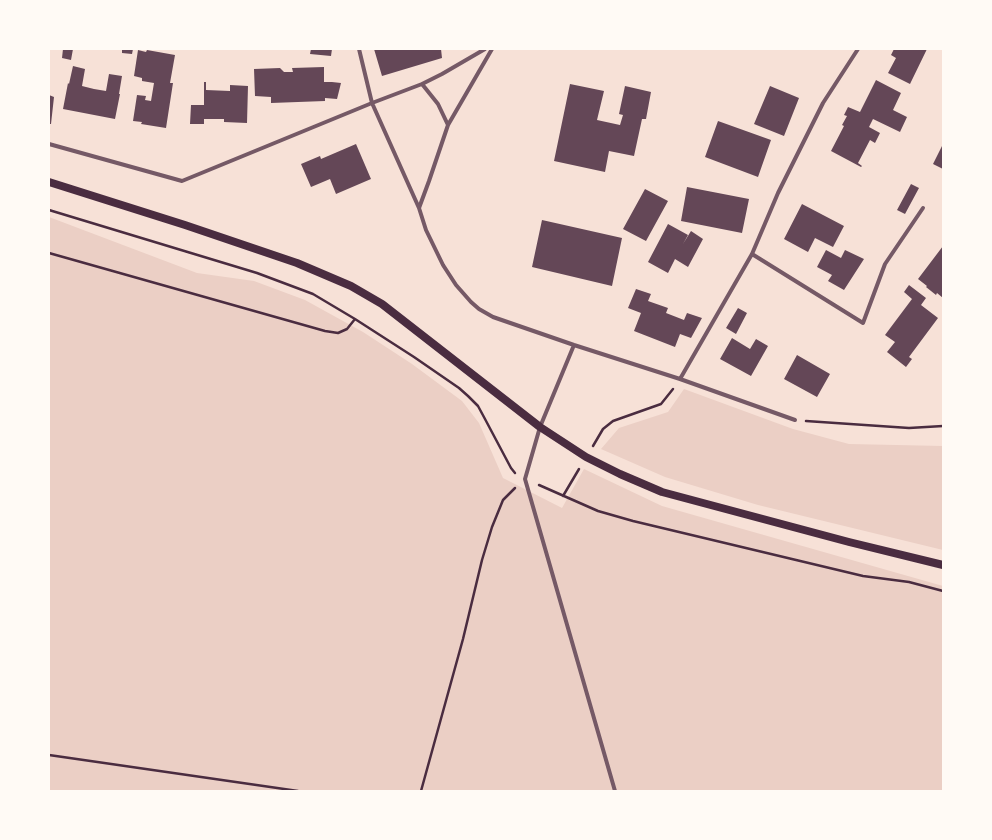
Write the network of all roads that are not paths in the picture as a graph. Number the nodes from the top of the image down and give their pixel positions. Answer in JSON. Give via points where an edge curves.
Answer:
{"nodes":[{"id":1,"x":359,"y":49,"type":"edge"},
{"id":2,"x":486,"y":49,"type":"edge"},
{"id":3,"x":492,"y":49,"type":"edge"},
{"id":4,"x":858,"y":49,"type":"edge"},
{"id":5,"x":422,"y":84,"type":"junction"},
{"id":6,"x":372,"y":103,"type":"junction"},
{"id":7,"x":448,"y":125,"type":"junction"},
{"id":8,"x":49,"y":144,"type":"edge"},
{"id":9,"x":49,"y":182,"type":"edge"},
{"id":10,"x":419,"y":208,"type":"junction"},
{"id":11,"x":924,"y":208,"type":"dead end"},
{"id":12,"x":752,"y":254,"type":"junction"},
{"id":13,"x":574,"y":345,"type":"junction"},
{"id":14,"x":680,"y":379,"type":"junction"},
{"id":15,"x":795,"y":420,"type":"road end"},
{"id":16,"x":540,"y":427,"type":"junction"},
{"id":17,"x":943,"y":565,"type":"edge"},
{"id":18,"x":615,"y":791,"type":"edge"}],
"edges":[{"from":1,"to":6,"type":"street"},
{"from":2,"to":5,"type":"street"},
{"from":3,"to":7,"type":"street"},
{"from":4,"to":12,"type":"street","via":[[823,103],[778,193]]},
{"from":5,"to":6,"type":"street"},
{"from":5,"to":7,"type":"street","via":[[438,104]]},
{"from":6,"to":8,"type":"street","via":[[182,181]]},
{"from":6,"to":10,"type":"street"},
{"from":7,"to":10,"type":"street"},
{"from":9,"to":16,"type":"main road","via":[[297,263],[351,286],[382,304]]},
{"from":10,"to":13,"type":"street","via":[[426,230],[443,265],[471,302],[493,317]]},
{"from":11,"to":12,"type":"street","via":[[886,264],[863,323]]},
{"from":12,"to":14,"type":"street"},
{"from":13,"to":14,"type":"street"},
{"from":13,"to":16,"type":"street"},
{"from":14,"to":15,"type":"street"},
{"from":16,"to":17,"type":"main road","via":[[586,457],[662,492]]},
{"from":16,"to":18,"type":"street","via":[[525,479]]}]}
